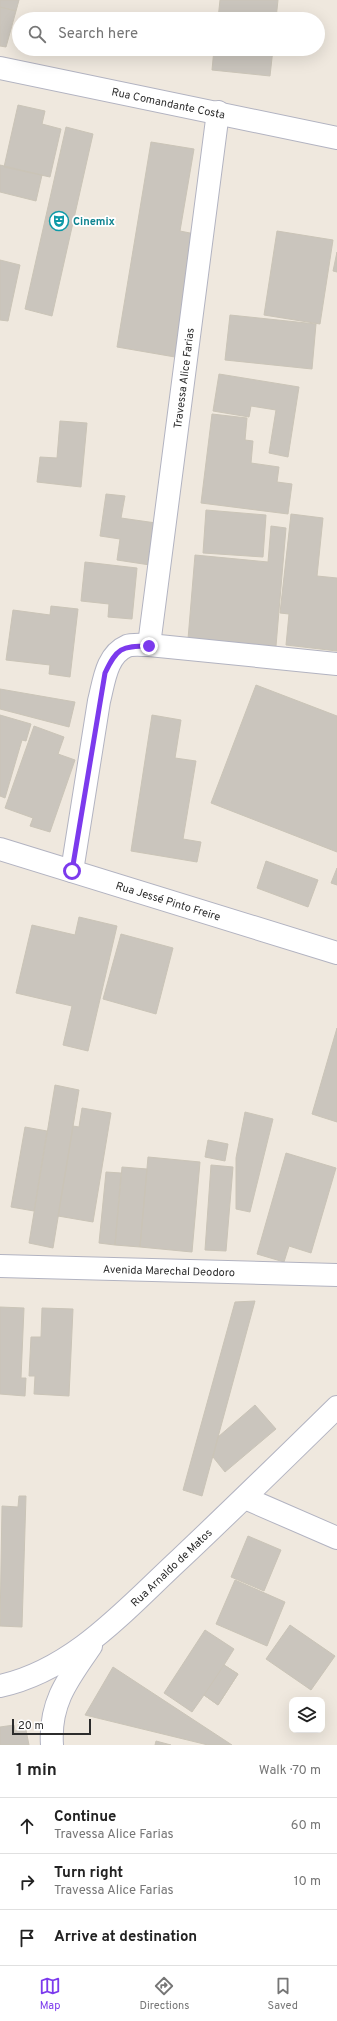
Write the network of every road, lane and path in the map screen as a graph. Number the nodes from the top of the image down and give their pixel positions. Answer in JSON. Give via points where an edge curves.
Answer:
{"nodes":[{"id":1,"x":0,"y":68,"type":"edge"},
{"id":2,"x":218,"y":112,"type":"junction"},
{"id":3,"x":337,"y":138,"type":"edge"},
{"id":4,"x":149,"y":646,"type":"junction"},
{"id":5,"x":337,"y":664,"type":"edge"},
{"id":6,"x":0,"y":849,"type":"edge"},
{"id":7,"x":72,"y":871,"type":"junction"},
{"id":8,"x":337,"y":953,"type":"edge"},
{"id":9,"x":0,"y":1266,"type":"edge"},
{"id":10,"x":337,"y":1275,"type":"edge"},
{"id":11,"x":337,"y":1407,"type":"edge"},
{"id":12,"x":245,"y":1498,"type":"junction"},
{"id":13,"x":337,"y":1538,"type":"edge"},
{"id":14,"x":97,"y":1636,"type":"junction"},
{"id":15,"x":0,"y":1686,"type":"edge"},
{"id":16,"x":52,"y":1745,"type":"edge"}],
"edges":[{"from":1,"to":2,"type":"street","name":"Rua Comandante Costa"},
{"from":2,"to":3,"type":"street","name":"Rua Comandante Costa"},
{"from":2,"to":4,"type":"street","name":"Travessa Alice Farias"},
{"from":4,"to":5,"type":"street"},
{"from":4,"to":7,"type":"street","via":[[127,646],[113,656],[105,673]]},
{"from":6,"to":7,"type":"street","name":"Rua Jessé Pinto Freire"},
{"from":7,"to":8,"type":"street","name":"Rua Jessé Pinto Freire"},
{"from":9,"to":10,"type":"street","name":"Avenida Marechal Deodoro"},
{"from":11,"to":12,"type":"street","name":"Rua Arnaldo de Matos"},
{"from":12,"to":13,"type":"street"},
{"from":12,"to":14,"type":"street","name":"Rua Arnaldo de Matos"},
{"from":14,"to":15,"type":"street","via":[[35,1675],[17,1683]]},
{"from":14,"to":16,"type":"street","via":[[58,1698],[53,1712]]}]}
